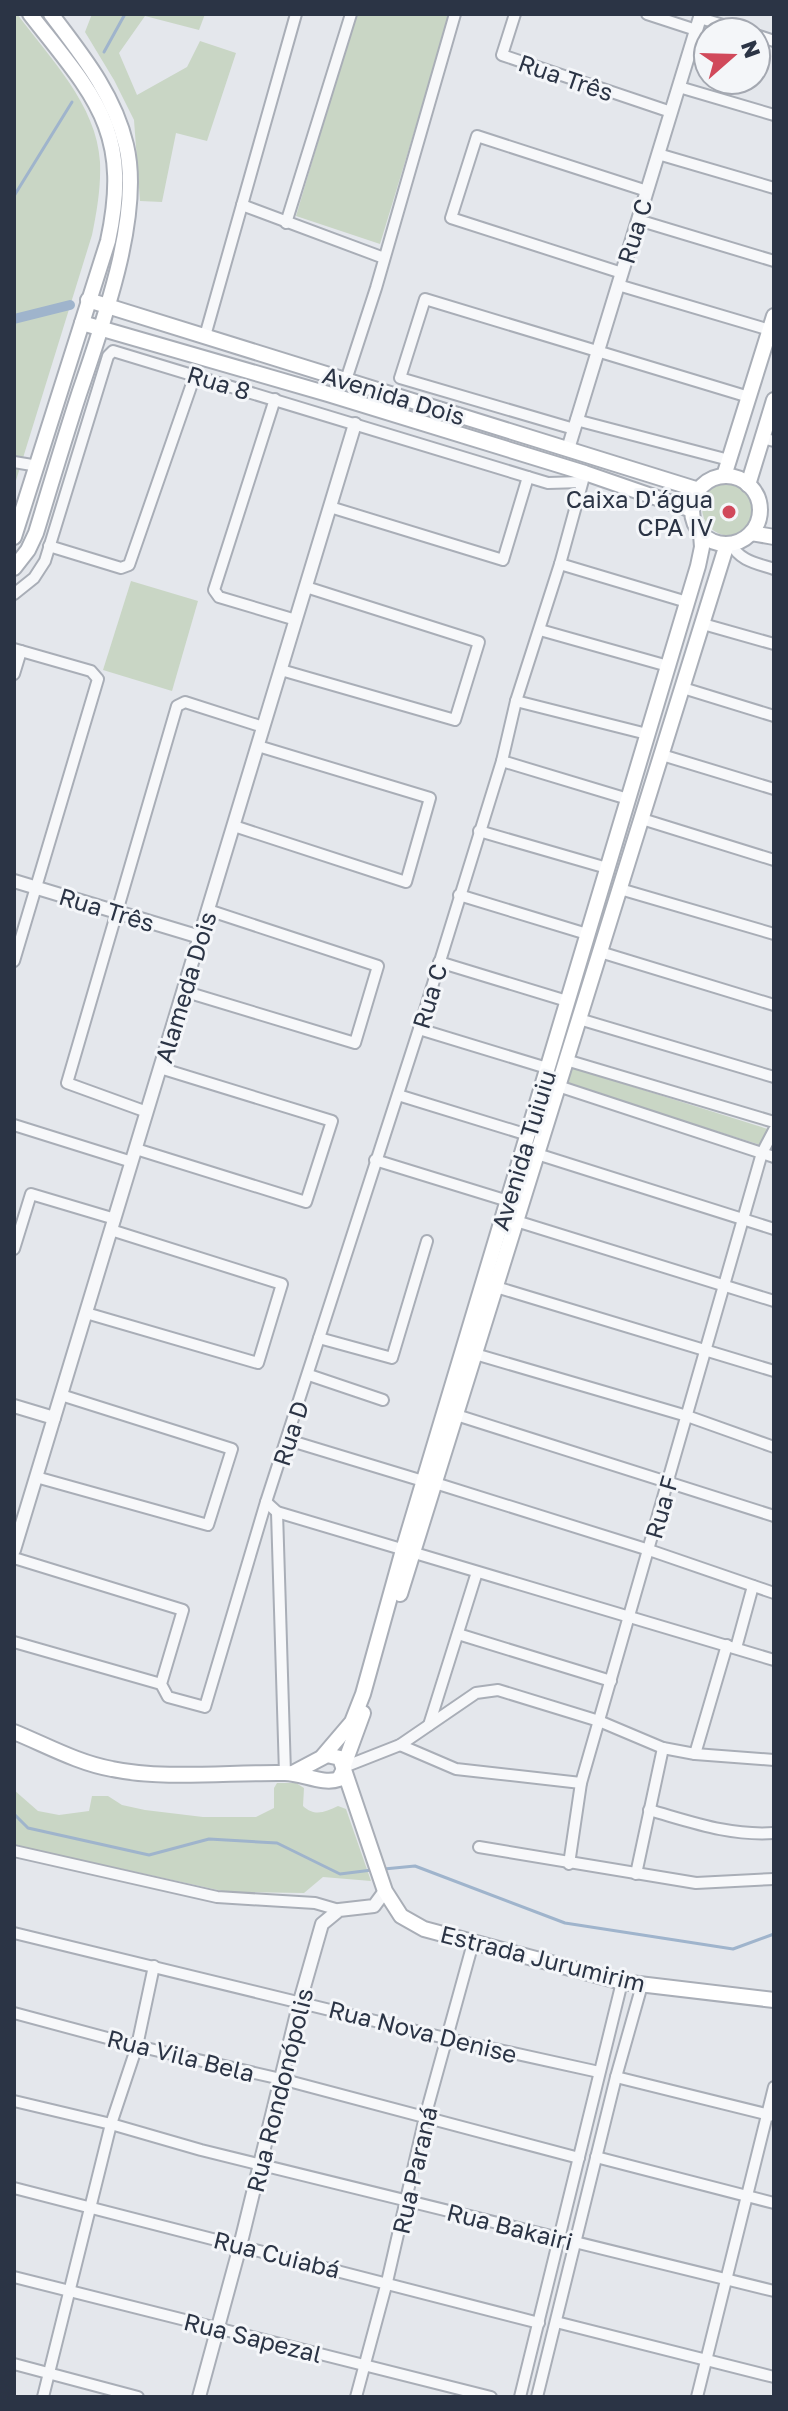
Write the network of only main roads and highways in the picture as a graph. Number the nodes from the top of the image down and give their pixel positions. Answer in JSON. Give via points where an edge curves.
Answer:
{"nodes":[{"id":1,"x":30,"y":14,"type":"edge"},
{"id":2,"x":51,"y":14,"type":"edge"},
{"id":3,"x":91,"y":79,"type":"junction"},
{"id":4,"x":88,"y":300,"type":"junction"},
{"id":5,"x":108,"y":306,"type":"junction"},
{"id":6,"x":82,"y":323,"type":"junction"},
{"id":7,"x":772,"y":323,"type":"edge"},
{"id":8,"x":102,"y":328,"type":"junction"},
{"id":9,"x":774,"y":400,"type":"edge"},
{"id":10,"x":768,"y":440,"type":"edge"},
{"id":11,"x":724,"y":476,"type":"junction"},
{"id":12,"x":748,"y":485,"type":"junction"},
{"id":13,"x":699,"y":490,"type":"junction"},
{"id":14,"x":759,"y":508,"type":"junction"},
{"id":15,"x":692,"y":510,"type":"junction"},
{"id":16,"x":774,"y":514,"type":"edge"},
{"id":17,"x":751,"y":533,"type":"junction"},
{"id":18,"x":701,"y":534,"type":"junction"},
{"id":19,"x":14,"y":537,"type":"edge"},
{"id":20,"x":774,"y":537,"type":"edge"},
{"id":21,"x":729,"y":544,"type":"junction"},
{"id":22,"x":14,"y":568,"type":"edge"},
{"id":23,"x":597,"y":902,"type":"junction"},
{"id":24,"x":614,"y":908,"type":"junction"},
{"id":25,"x":504,"y":1237,"type":"junction"},
{"id":26,"x":450,"y":1413,"type":"junction"},
{"id":27,"x":408,"y":1551,"type":"junction"},
{"id":28,"x":14,"y":1732,"type":"edge"},
{"id":29,"x":322,"y":1757,"type":"junction"},
{"id":30,"x":344,"y":1767,"type":"junction"},
{"id":31,"x":289,"y":1773,"type":"junction"},
{"id":32,"x":327,"y":1781,"type":"junction"},
{"id":33,"x":357,"y":1811,"type":"junction"},
{"id":34,"x":774,"y":2000,"type":"edge"}],
"edges":[{"from":1,"to":3,"type":"main road"},
{"from":2,"to":3,"type":"main road"},
{"from":3,"to":4,"type":"main road","via":[[116,173],[113,220]]},
{"from":3,"to":5,"type":"main road","via":[[119,119],[131,174]]},
{"from":4,"to":5,"type":"main road","name":"Avenida Dois"},
{"from":4,"to":6,"type":"main road"},
{"from":5,"to":8,"type":"main road"},
{"from":5,"to":13,"type":"main road","name":"Avenida Dois"},
{"from":6,"to":8,"type":"main road","name":"Avenida Dois"},
{"from":6,"to":19,"type":"main road"},
{"from":7,"to":11,"type":"main road"},
{"from":8,"to":15,"type":"main road","name":"Avenida Dois"},
{"from":8,"to":22,"type":"main road","via":[[36,533]]},
{"from":9,"to":10,"type":"main road"},
{"from":10,"to":12,"type":"main road"},
{"from":11,"to":12,"type":"main road"},
{"from":11,"to":13,"type":"main road"},
{"from":12,"to":14,"type":"main road"},
{"from":13,"to":15,"type":"main road"},
{"from":14,"to":16,"type":"main road"},
{"from":14,"to":17,"type":"main road"},
{"from":15,"to":18,"type":"main road"},
{"from":17,"to":20,"type":"main road"},
{"from":17,"to":21,"type":"main road"},
{"from":18,"to":21,"type":"main road"},
{"from":18,"to":23,"type":"main road","name":"Avenida Tuiuiu","via":[[687,602]]},
{"from":21,"to":24,"type":"main road","name":"Avenida Tuiuiu"},
{"from":23,"to":24,"type":"main road"},
{"from":23,"to":25,"type":"main road","name":"Avenida Tuiuiu","via":[[508,1201]]},
{"from":24,"to":25,"type":"main road","name":"Avenida Tuiuiu","via":[[516,1221]]},
{"from":25,"to":26,"type":"main road","name":"Avenida Tuiuiu"},
{"from":25,"to":26,"type":"main road","name":"Avenida Tuiuiu","via":[[496,1287]]},
{"from":26,"to":27,"type":"main road","name":"Avenida Tuiuiu"},
{"from":27,"to":29,"type":"main road","name":"Avenida Tuiuiu","via":[[352,1722]]},
{"from":27,"to":30,"type":"main road","name":"Avenida Tuiuiu"},
{"from":28,"to":31,"type":"main road","via":[[111,1769]]},
{"from":29,"to":30,"type":"main road","via":[[334,1755]]},
{"from":29,"to":31,"type":"main road"},
{"from":29,"to":32,"type":"main road","via":[[317,1770]]},
{"from":30,"to":32,"type":"main road","via":[[339,1779]]},
{"from":30,"to":33,"type":"main road"},
{"from":31,"to":32,"type":"main road"},
{"from":32,"to":33,"type":"main road"},
{"from":33,"to":34,"type":"main road","name":"Estrada Jurumirim","via":[[383,1888],[401,1916],[424,1929],[622,1982]]}]}
